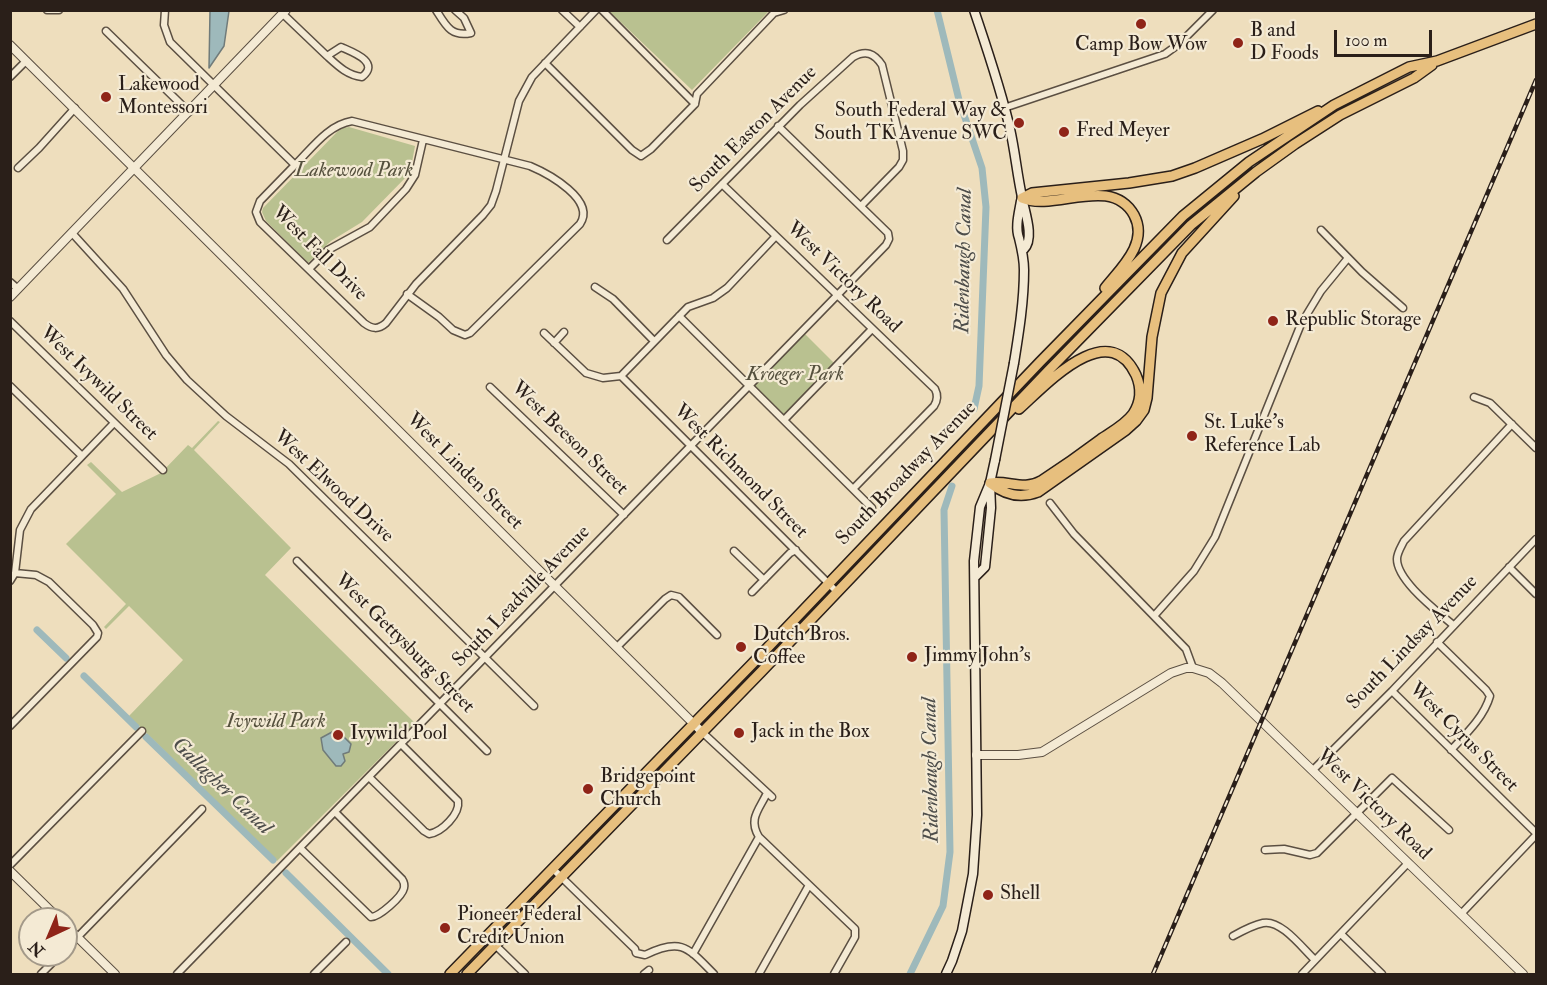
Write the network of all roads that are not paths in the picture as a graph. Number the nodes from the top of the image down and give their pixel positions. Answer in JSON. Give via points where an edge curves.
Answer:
{"nodes":[{"id":1,"x":47,"y":10,"type":"edge"},
{"id":2,"x":59,"y":10,"type":"edge"},
{"id":3,"x":165,"y":10,"type":"edge"},
{"id":4,"x":436,"y":10,"type":"edge"},
{"id":5,"x":456,"y":10,"type":"edge"},
{"id":6,"x":562,"y":10,"type":"edge"},
{"id":7,"x":596,"y":10,"type":"edge"},
{"id":8,"x":602,"y":10,"type":"edge"},
{"id":9,"x":784,"y":10,"type":"edge"},
{"id":10,"x":974,"y":10,"type":"edge"},
{"id":11,"x":1213,"y":10,"type":"edge"},
{"id":12,"x":285,"y":12,"type":"edge"},
{"id":13,"x":1536,"y":24,"type":"edge"},
{"id":14,"x":580,"y":27,"type":"junction"},
{"id":15,"x":106,"y":31,"type":"dead end"},
{"id":16,"x":10,"y":45,"type":"edge"},
{"id":17,"x":327,"y":56,"type":"junction"},
{"id":18,"x":26,"y":61,"type":"junction"},
{"id":19,"x":1437,"y":62,"type":"junction"},
{"id":20,"x":545,"y":63,"type":"junction"},
{"id":21,"x":10,"y":77,"type":"edge"},
{"id":22,"x":214,"y":86,"type":"junction"},
{"id":23,"x":695,"y":104,"type":"junction"},
{"id":24,"x":1334,"y":105,"type":"junction"},
{"id":25,"x":75,"y":108,"type":"junction"},
{"id":26,"x":1004,"y":108,"type":"junction"},
{"id":27,"x":189,"y":112,"type":"junction"},
{"id":28,"x":778,"y":126,"type":"junction"},
{"id":29,"x":423,"y":140,"type":"junction"},
{"id":30,"x":504,"y":159,"type":"junction"},
{"id":31,"x":295,"y":165,"type":"junction"},
{"id":32,"x":18,"y":168,"type":"dead end"},
{"id":33,"x":134,"y":168,"type":"junction"},
{"id":34,"x":1256,"y":172,"type":"junction"},
{"id":35,"x":722,"y":184,"type":"junction"},
{"id":36,"x":1022,"y":198,"type":"junction"},
{"id":37,"x":861,"y":206,"type":"junction"},
{"id":38,"x":1322,"y":230,"type":"dead end"},
{"id":39,"x":72,"y":232,"type":"junction"},
{"id":40,"x":776,"y":236,"type":"junction"},
{"id":41,"x":667,"y":240,"type":"dead end"},
{"id":42,"x":1348,"y":258,"type":"junction"},
{"id":43,"x":309,"y":269,"type":"junction"},
{"id":44,"x":10,"y":282,"type":"edge"},
{"id":45,"x":595,"y":287,"type":"dead end"},
{"id":46,"x":18,"y":289,"type":"junction"},
{"id":47,"x":407,"y":294,"type":"junction"},
{"id":48,"x":837,"y":295,"type":"junction"},
{"id":49,"x":10,"y":297,"type":"edge"},
{"id":50,"x":1403,"y":308,"type":"dead end"},
{"id":51,"x":1086,"y":315,"type":"junction"},
{"id":52,"x":679,"y":316,"type":"junction"},
{"id":53,"x":10,"y":321,"type":"edge"},
{"id":54,"x":872,"y":329,"type":"junction"},
{"id":55,"x":564,"y":332,"type":"dead end"},
{"id":56,"x":544,"y":333,"type":"dead end"},
{"id":57,"x":654,"y":341,"type":"junction"},
{"id":58,"x":554,"y":343,"type":"junction"},
{"id":59,"x":621,"y":376,"type":"junction"},
{"id":60,"x":10,"y":386,"type":"edge"},
{"id":61,"x":749,"y":386,"type":"junction"},
{"id":62,"x":490,"y":387,"type":"dead end"},
{"id":63,"x":1474,"y":397,"type":"dead end"},
{"id":64,"x":784,"y":420,"type":"junction"},
{"id":65,"x":114,"y":423,"type":"junction"},
{"id":66,"x":1512,"y":424,"type":"junction"},
{"id":67,"x":981,"y":441,"type":"junction"},
{"id":68,"x":691,"y":446,"type":"junction"},
{"id":69,"x":1536,"y":448,"type":"edge"},
{"id":70,"x":82,"y":456,"type":"junction"},
{"id":71,"x":163,"y":470,"type":"dead end"},
{"id":72,"x":990,"y":483,"type":"junction"},
{"id":73,"x":853,"y":489,"type":"junction"},
{"id":74,"x":1050,"y":503,"type":"dead end"},
{"id":75,"x":872,"y":508,"type":"dead end"},
{"id":76,"x":624,"y":515,"type":"junction"},
{"id":77,"x":10,"y":529,"type":"edge"},
{"id":78,"x":20,"y":530,"type":"junction"},
{"id":79,"x":1536,"y":538,"type":"edge"},
{"id":80,"x":796,"y":550,"type":"junction"},
{"id":81,"x":734,"y":551,"type":"dead end"},
{"id":82,"x":297,"y":561,"type":"dead end"},
{"id":83,"x":1509,"y":567,"type":"junction"},
{"id":84,"x":15,"y":573,"type":"junction"},
{"id":85,"x":764,"y":580,"type":"junction"},
{"id":86,"x":10,"y":581,"type":"edge"},
{"id":87,"x":828,"y":583,"type":"junction"},
{"id":88,"x":555,"y":587,"type":"junction"},
{"id":89,"x":836,"y":591,"type":"junction"},
{"id":90,"x":752,"y":592,"type":"dead end"},
{"id":91,"x":1536,"y":594,"type":"edge"},
{"id":92,"x":1154,"y":616,"type":"junction"},
{"id":93,"x":1453,"y":625,"type":"junction"},
{"id":94,"x":717,"y":635,"type":"dead end"},
{"id":95,"x":1437,"y":642,"type":"junction"},
{"id":96,"x":617,"y":647,"type":"junction"},
{"id":97,"x":486,"y":658,"type":"junction"},
{"id":98,"x":1194,"y":668,"type":"junction"},
{"id":99,"x":1392,"y":691,"type":"junction"},
{"id":100,"x":441,"y":704,"type":"junction"},
{"id":101,"x":534,"y":706,"type":"dead end"},
{"id":102,"x":693,"y":723,"type":"junction"},
{"id":103,"x":10,"y":726,"type":"edge"},
{"id":104,"x":142,"y":731,"type":"dead end"},
{"id":105,"x":702,"y":732,"type":"junction"},
{"id":106,"x":402,"y":744,"type":"junction"},
{"id":107,"x":1451,"y":750,"type":"junction"},
{"id":108,"x":487,"y":751,"type":"dead end"},
{"id":109,"x":976,"y":755,"type":"junction"},
{"id":110,"x":1313,"y":770,"type":"junction"},
{"id":111,"x":369,"y":777,"type":"junction"},
{"id":112,"x":202,"y":809,"type":"dead end"},
{"id":113,"x":335,"y":812,"type":"junction"},
{"id":114,"x":1357,"y":813,"type":"junction"},
{"id":115,"x":1449,"y":830,"type":"dead end"},
{"id":116,"x":1536,"y":834,"type":"edge"},
{"id":117,"x":759,"y":837,"type":"junction"},
{"id":118,"x":300,"y":848,"type":"junction"},
{"id":119,"x":1266,"y":850,"type":"dead end"},
{"id":120,"x":1408,"y":863,"type":"junction"},
{"id":121,"x":10,"y":865,"type":"edge"},
{"id":122,"x":552,"y":868,"type":"junction"},
{"id":123,"x":10,"y":871,"type":"edge"},
{"id":124,"x":561,"y":877,"type":"junction"},
{"id":125,"x":809,"y":885,"type":"junction"},
{"id":126,"x":47,"y":907,"type":"edge"},
{"id":127,"x":1461,"y":914,"type":"junction"},
{"id":128,"x":1341,"y":934,"type":"junction"},
{"id":129,"x":78,"y":936,"type":"edge"},
{"id":130,"x":1233,"y":936,"type":"dead end"},
{"id":131,"x":486,"y":937,"type":"junction"},
{"id":132,"x":78,"y":938,"type":"edge"},
{"id":133,"x":346,"y":942,"type":"dead end"},
{"id":134,"x":495,"y":946,"type":"junction"},
{"id":135,"x":693,"y":954,"type":"junction"},
{"id":136,"x":1315,"y":960,"type":"junction"},
{"id":137,"x":949,"y":973,"type":"edge"},
{"id":138,"x":115,"y":975,"type":"edge"},
{"id":139,"x":177,"y":975,"type":"edge"},
{"id":140,"x":314,"y":975,"type":"edge"},
{"id":141,"x":450,"y":975,"type":"edge"},
{"id":142,"x":467,"y":975,"type":"edge"},
{"id":143,"x":525,"y":975,"type":"edge"},
{"id":144,"x":714,"y":975,"type":"edge"},
{"id":145,"x":759,"y":975,"type":"edge"},
{"id":146,"x":834,"y":975,"type":"edge"},
{"id":147,"x":1302,"y":975,"type":"edge"},
{"id":148,"x":1382,"y":975,"type":"edge"},
{"id":149,"x":1523,"y":975,"type":"edge"}],
"edges":[{"from":1,"to":2,"type":"street"},
{"from":3,"to":22,"type":"street","via":[[164,25],[170,42]]},
{"from":4,"to":5,"type":"street","via":[[448,29],[461,35],[471,33]]},
{"from":6,"to":14,"type":"street"},
{"from":7,"to":14,"type":"street"},
{"from":8,"to":23,"type":"street"},
{"from":9,"to":23,"type":"street","via":[[774,13],[697,94]]},
{"from":10,"to":26,"type":"main road"},
{"from":11,"to":26,"type":"street","via":[[1165,54]]},
{"from":12,"to":17,"type":"street"},
{"from":12,"to":22,"type":"street"},
{"from":13,"to":19,"type":"main road","name":"South Broadway Avenue"},
{"from":14,"to":20,"type":"street"},
{"from":15,"to":27,"type":"street"},
{"from":16,"to":18,"type":"street","name":"West Linden Street"},
{"from":17,"to":17,"type":"street","via":[[354,76],[362,77],[368,69],[358,54],[341,47]]},
{"from":18,"to":21,"type":"street"},
{"from":18,"to":25,"type":"street","name":"West Linden Street"},
{"from":19,"to":24,"type":"main road","name":"South Broadway Avenue","via":[[1409,67]]},
{"from":19,"to":34,"type":"main road","name":"South Broadway Avenue","via":[[1414,78],[1340,115]]},
{"from":20,"to":23,"type":"street","via":[[641,156]]},
{"from":20,"to":30,"type":"street","via":[[519,100]]},
{"from":22,"to":27,"type":"street"},
{"from":22,"to":31,"type":"street"},
{"from":24,"to":36,"type":"main road","via":[[1172,176],[1032,193]]},
{"from":24,"to":51,"type":"main road","name":"South Broadway Avenue","via":[[1249,162],[1183,216]]},
{"from":25,"to":32,"type":"street"},
{"from":25,"to":33,"type":"street","name":"West Linden Street"},
{"from":26,"to":36,"type":"main road"},
{"from":27,"to":33,"type":"street"},
{"from":28,"to":35,"type":"street","name":"South Easton Avenue"},
{"from":28,"to":37,"type":"street"},
{"from":28,"to":37,"type":"street","name":"South Easton Avenue","via":[[853,57],[870,53],[877,58],[882,65],[903,160]]},
{"from":29,"to":30,"type":"street"},
{"from":29,"to":31,"type":"street","via":[[352,121],[341,123]]},
{"from":29,"to":43,"type":"street","via":[[415,175],[406,189],[370,227],[328,250]]},
{"from":30,"to":47,"type":"street","via":[[491,205]]},
{"from":30,"to":47,"type":"street","via":[[530,166],[561,183],[582,205],[584,214],[579,224],[470,333],[453,330]]},
{"from":31,"to":43,"type":"street","name":"West Fall Drive","via":[[260,201],[256,212],[260,222]]},
{"from":33,"to":39,"type":"street"},
{"from":33,"to":88,"type":"street","name":"West Linden Street"},
{"from":34,"to":67,"type":"main road","name":"South Broadway Avenue","via":[[1191,225]]},
{"from":34,"to":72,"type":"main road","via":[[1182,254],[1161,293],[1152,337],[1147,398],[1137,421],[1038,492],[1010,495]]},
{"from":35,"to":40,"type":"street","name":"West Victory Road"},
{"from":35,"to":41,"type":"street","name":"South Easton Avenue"},
{"from":36,"to":51,"type":"main road","via":[[1033,203],[1105,196],[1117,199],[1135,217],[1137,242],[1130,257]]},
{"from":36,"to":72,"type":"main road","bridge":true,"via":[[1018,219],[1018,237],[1024,249],[1021,319]]},
{"from":37,"to":48,"type":"street","name":"South Leadville Avenue","via":[[888,233],[889,239]]},
{"from":38,"to":42,"type":"street"},
{"from":39,"to":46,"type":"street"},
{"from":39,"to":97,"type":"street","name":"West Elwood Drive","via":[[123,290],[187,380],[226,416],[290,464]]},
{"from":40,"to":48,"type":"street","name":"West Victory Road"},
{"from":40,"to":52,"type":"street","via":[[727,288],[688,307]]},
{"from":42,"to":50,"type":"street"},
{"from":42,"to":92,"type":"street","via":[[1330,278],[1301,324],[1215,537],[1194,571]]},
{"from":43,"to":47,"type":"street","name":"West Fall Drive","via":[[375,329],[386,323]]},
{"from":44,"to":46,"type":"street"},
{"from":45,"to":57,"type":"street","via":[[613,299]]},
{"from":46,"to":49,"type":"street"},
{"from":48,"to":54,"type":"street","name":"West Victory Road"},
{"from":48,"to":61,"type":"street","name":"South Leadville Avenue"},
{"from":51,"to":87,"type":"main road","name":"South Broadway Avenue"},
{"from":52,"to":57,"type":"street"},
{"from":52,"to":61,"type":"street"},
{"from":53,"to":65,"type":"street","name":"West Ivywild Street"},
{"from":54,"to":64,"type":"street"},
{"from":54,"to":73,"type":"street","name":"West Victory Road","via":[[934,388],[938,398]]},
{"from":55,"to":58,"type":"street"},
{"from":56,"to":58,"type":"street"},
{"from":57,"to":59,"type":"street"},
{"from":58,"to":59,"type":"street","via":[[586,373],[603,378]]},
{"from":59,"to":68,"type":"street","name":"West Richmond Street"},
{"from":60,"to":70,"type":"street"},
{"from":61,"to":64,"type":"street"},
{"from":61,"to":68,"type":"street","name":"South Leadville Avenue"},
{"from":62,"to":76,"type":"street","name":"West Beeson Street"},
{"from":63,"to":66,"type":"street","via":[[1490,403]]},
{"from":64,"to":73,"type":"street"},
{"from":65,"to":70,"type":"street"},
{"from":65,"to":71,"type":"street","name":"West Ivywild Street"},
{"from":66,"to":69,"type":"street"},
{"from":66,"to":93,"type":"street","via":[[1404,541],[1397,560],[1406,581]]},
{"from":67,"to":72,"type":"main road","via":[[1068,366],[1088,354],[1114,354],[1137,377],[1140,398],[1123,423],[1035,485]]},
{"from":67,"to":89,"type":"main road","name":"South Broadway Avenue"},
{"from":68,"to":76,"type":"street","name":"South Leadville Avenue"},
{"from":68,"to":80,"type":"street","name":"West Richmond Street"},
{"from":70,"to":78,"type":"street","via":[[31,509]]},
{"from":72,"to":109,"type":"main road","via":[[980,507],[974,561]]},
{"from":73,"to":75,"type":"street"},
{"from":74,"to":92,"type":"street","via":[[1074,534]]},
{"from":76,"to":88,"type":"street","name":"South Leadville Avenue"},
{"from":77,"to":78,"type":"street"},
{"from":78,"to":84,"type":"street"},
{"from":79,"to":83,"type":"street","name":"South Lindsay Avenue"},
{"from":80,"to":85,"type":"street"},
{"from":80,"to":87,"type":"street","name":"West Richmond Street"},
{"from":81,"to":85,"type":"street"},
{"from":82,"to":100,"type":"street","name":"West Gettysburg Street"},
{"from":83,"to":91,"type":"street"},
{"from":83,"to":93,"type":"street","name":"South Lindsay Avenue"},
{"from":84,"to":86,"type":"street"},
{"from":84,"to":103,"type":"street","via":[[36,575],[49,582],[98,633]]},
{"from":85,"to":90,"type":"street"},
{"from":87,"to":89,"type":"street","name":"West Richmond Street"},
{"from":87,"to":102,"type":"main road","name":"South Broadway Avenue"},
{"from":88,"to":96,"type":"street","name":"West Linden Street"},
{"from":88,"to":97,"type":"street","name":"South Leadville Avenue"},
{"from":89,"to":105,"type":"main road","name":"South Broadway Avenue"},
{"from":92,"to":98,"type":"street","via":[[1186,649]]},
{"from":93,"to":95,"type":"street","name":"South Lindsay Avenue"},
{"from":94,"to":96,"type":"street","via":[[679,597],[671,595]]},
{"from":95,"to":99,"type":"street","name":"South Lindsay Avenue"},
{"from":95,"to":107,"type":"street","via":[[1490,696],[1470,730]]},
{"from":96,"to":102,"type":"street","name":"West Linden Street"},
{"from":97,"to":100,"type":"street","name":"South Leadville Avenue"},
{"from":97,"to":101,"type":"street","name":"West Elwood Drive"},
{"from":98,"to":109,"type":"street","via":[[1171,673],[1042,752]]},
{"from":98,"to":110,"type":"street","name":"West Victory Road","via":[[1222,683]]},
{"from":99,"to":107,"type":"street","name":"West Cyrus Street"},
{"from":99,"to":110,"type":"street","name":"South Lindsay Avenue"},
{"from":100,"to":106,"type":"street","name":"South Leadville Avenue"},
{"from":100,"to":108,"type":"street","name":"West Gettysburg Street"},
{"from":102,"to":105,"type":"street","name":"West Linden Street"},
{"from":102,"to":122,"type":"main road","name":"South Broadway Avenue"},
{"from":104,"to":121,"type":"street"},
{"from":105,"to":117,"type":"street","name":"West Linden Street","via":[[770,795],[753,822]]},
{"from":105,"to":124,"type":"main road","name":"South Broadway Avenue"},
{"from":106,"to":111,"type":"street","name":"South Leadville Avenue"},
{"from":106,"to":111,"type":"street","via":[[456,798],[456,814],[438,832],[429,834]]},
{"from":107,"to":116,"type":"street","name":"West Cyrus Street"},
{"from":109,"to":137,"type":"main road","via":[[973,874]]},
{"from":110,"to":114,"type":"street","name":"West Victory Road"},
{"from":111,"to":113,"type":"street","name":"South Leadville Avenue"},
{"from":112,"to":129,"type":"street"},
{"from":113,"to":118,"type":"street","name":"South Leadville Avenue"},
{"from":113,"to":118,"type":"street","via":[[402,879],[404,888],[391,904],[378,916],[367,915]]},
{"from":114,"to":115,"type":"street","via":[[1392,778]]},
{"from":114,"to":119,"type":"street","via":[[1317,853]]},
{"from":114,"to":120,"type":"street","name":"West Victory Road"},
{"from":116,"to":127,"type":"street"},
{"from":117,"to":125,"type":"street"},
{"from":117,"to":135,"type":"street"},
{"from":118,"to":139,"type":"street","name":"South Leadville Avenue"},
{"from":120,"to":127,"type":"street","name":"West Victory Road"},
{"from":120,"to":128,"type":"street"},
{"from":122,"to":124,"type":"street"},
{"from":122,"to":131,"type":"main road","name":"South Broadway Avenue"},
{"from":123,"to":126,"type":"street"},
{"from":124,"to":134,"type":"main road","name":"South Broadway Avenue"},
{"from":124,"to":135,"type":"street","via":[[636,953],[645,955],[672,945]]},
{"from":125,"to":145,"type":"street"},
{"from":125,"to":146,"type":"street","via":[[855,929]]},
{"from":127,"to":149,"type":"street","name":"West Victory Road"},
{"from":128,"to":136,"type":"street"},
{"from":128,"to":148,"type":"street"},
{"from":130,"to":136,"type":"street","via":[[1271,922],[1280,925]]},
{"from":131,"to":134,"type":"street"},
{"from":131,"to":141,"type":"main road","name":"South Broadway Avenue"},
{"from":132,"to":138,"type":"street"},
{"from":133,"to":140,"type":"street"},
{"from":134,"to":142,"type":"main road","name":"South Broadway Avenue"},
{"from":134,"to":143,"type":"street"},
{"from":135,"to":144,"type":"street"},
{"from":136,"to":147,"type":"street"}]}
